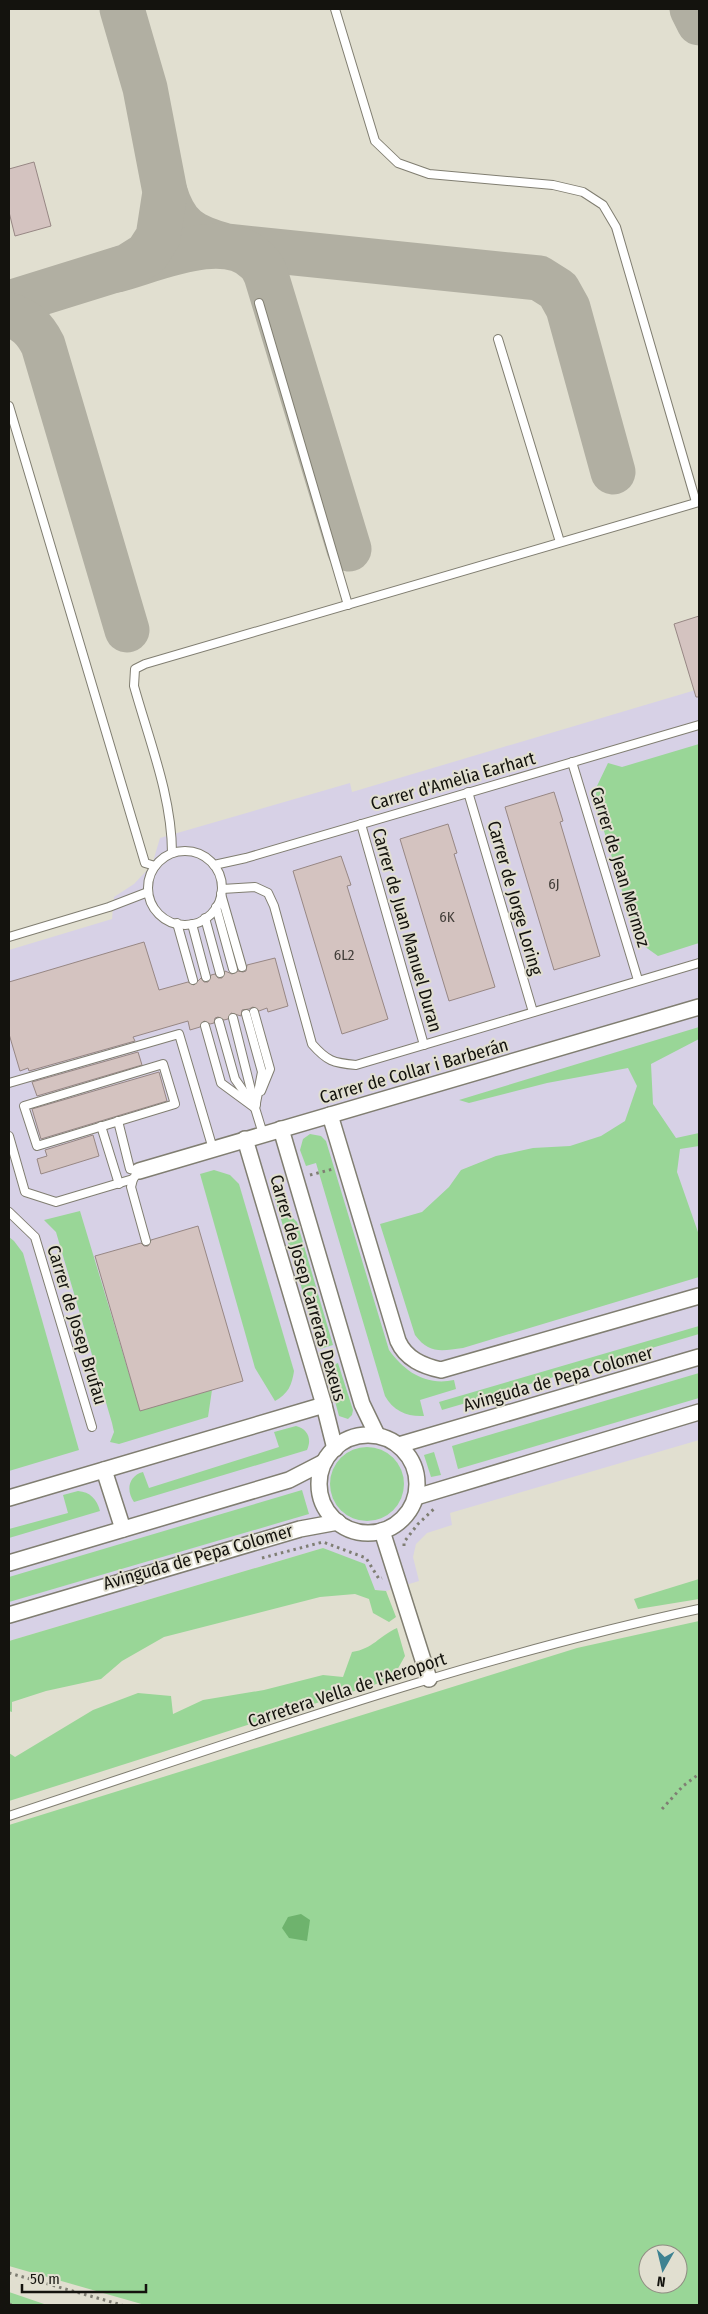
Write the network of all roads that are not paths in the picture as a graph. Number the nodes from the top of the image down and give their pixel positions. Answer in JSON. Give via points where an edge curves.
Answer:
{"nodes":[{"id":1,"x":335,"y":9,"type":"edge"},
{"id":2,"x":259,"y":303,"type":"dead end"},
{"id":3,"x":498,"y":339,"type":"dead end"},
{"id":4,"x":9,"y":406,"type":"edge"},
{"id":5,"x":698,"y":502,"type":"edge"},
{"id":6,"x":560,"y":542,"type":"junction"},
{"id":7,"x":348,"y":605,"type":"junction"},
{"id":8,"x":699,"y":725,"type":"edge"},
{"id":9,"x":572,"y":762,"type":"junction"},
{"id":10,"x":468,"y":792,"type":"junction"},
{"id":11,"x":361,"y":824,"type":"junction"},
{"id":12,"x":172,"y":853,"type":"junction"},
{"id":13,"x":214,"y":865,"type":"junction"},
{"id":14,"x":155,"y":866,"type":"junction"},
{"id":15,"x":148,"y":892,"type":"junction"},
{"id":16,"x":221,"y":892,"type":"junction"},
{"id":17,"x":216,"y":907,"type":"junction"},
{"id":18,"x":205,"y":918,"type":"junction"},
{"id":19,"x":177,"y":923,"type":"junction"},
{"id":20,"x":192,"y":924,"type":"junction"},
{"id":21,"x":9,"y":936,"type":"edge"},
{"id":22,"x":699,"y":963,"type":"edge"},
{"id":23,"x":242,"y":967,"type":"dead end"},
{"id":24,"x":233,"y":969,"type":"dead end"},
{"id":25,"x":220,"y":973,"type":"dead end"},
{"id":26,"x":206,"y":977,"type":"dead end"},
{"id":27,"x":193,"y":980,"type":"dead end"},
{"id":28,"x":638,"y":980,"type":"junction"},
{"id":29,"x":699,"y":1007,"type":"edge"},
{"id":30,"x":254,"y":1012,"type":"dead end"},
{"id":31,"x":533,"y":1012,"type":"junction"},
{"id":32,"x":246,"y":1014,"type":"dead end"},
{"id":33,"x":233,"y":1018,"type":"dead end"},
{"id":34,"x":219,"y":1022,"type":"dead end"},
{"id":35,"x":206,"y":1026,"type":"dead end"},
{"id":36,"x":424,"y":1045,"type":"junction"},
{"id":37,"x":9,"y":1083,"type":"edge"},
{"id":38,"x":255,"y":1108,"type":"junction"},
{"id":39,"x":330,"y":1114,"type":"junction"},
{"id":40,"x":118,"y":1121,"type":"junction"},
{"id":41,"x":101,"y":1126,"type":"junction"},
{"id":42,"x":281,"y":1129,"type":"junction"},
{"id":43,"x":263,"y":1134,"type":"junction"},
{"id":44,"x":9,"y":1136,"type":"edge"},
{"id":45,"x":245,"y":1139,"type":"junction"},
{"id":46,"x":213,"y":1149,"type":"junction"},
{"id":47,"x":136,"y":1175,"type":"junction"},
{"id":48,"x":118,"y":1184,"type":"junction"},
{"id":49,"x":9,"y":1212,"type":"edge"},
{"id":50,"x":146,"y":1241,"type":"dead end"},
{"id":51,"x":699,"y":1296,"type":"edge"},
{"id":52,"x":699,"y":1357,"type":"edge"},
{"id":53,"x":324,"y":1405,"type":"junction"},
{"id":54,"x":699,"y":1412,"type":"edge"},
{"id":55,"x":92,"y":1427,"type":"dead end"},
{"id":56,"x":377,"y":1435,"type":"junction"},
{"id":57,"x":399,"y":1445,"type":"junction"},
{"id":58,"x":335,"y":1449,"type":"junction"},
{"id":59,"x":324,"y":1462,"type":"junction"},
{"id":60,"x":104,"y":1470,"type":"junction"},
{"id":61,"x":416,"y":1497,"type":"junction"},
{"id":62,"x":9,"y":1498,"type":"edge"},
{"id":63,"x":338,"y":1522,"type":"junction"},
{"id":64,"x":123,"y":1529,"type":"junction"},
{"id":65,"x":382,"y":1531,"type":"junction"},
{"id":66,"x":9,"y":1562,"type":"edge"},
{"id":67,"x":699,"y":1609,"type":"edge"},
{"id":68,"x":9,"y":1615,"type":"edge"},
{"id":69,"x":429,"y":1679,"type":"junction"},
{"id":70,"x":9,"y":1816,"type":"edge"}],
"edges":[{"from":1,"to":5,"type":"lane","via":[[375,141],[398,163],[429,174],[554,185],[583,192],[603,205],[616,228]]},
{"from":2,"to":7,"type":"lane"},
{"from":3,"to":6,"type":"lane"},
{"from":4,"to":14,"type":"lane","via":[[145,863]]},
{"from":5,"to":6,"type":"lane"},
{"from":6,"to":7,"type":"lane"},
{"from":7,"to":12,"type":"lane","via":[[136,669],[134,686],[168,806]]},
{"from":8,"to":9,"type":"lane","name":"Carrer d'Amèlia Earhart"},
{"from":9,"to":10,"type":"lane","name":"Carrer d'Amèlia Earhart"},
{"from":9,"to":28,"type":"lane","name":"Carrer de Jean Mermoz"},
{"from":10,"to":11,"type":"lane","name":"Carrer d'Amèlia Earhart"},
{"from":10,"to":31,"type":"lane","name":"Carrer de Jorge Loring"},
{"from":11,"to":13,"type":"lane","name":"Carrer d'Amèlia Earhart"},
{"from":11,"to":36,"type":"lane","name":"Carrer de Juan Manuel Duran"},
{"from":12,"to":13,"type":"lane","via":[[190,851]]},
{"from":12,"to":14,"type":"lane"},
{"from":13,"to":16,"type":"lane","via":[[220,875]]},
{"from":14,"to":15,"type":"lane"},
{"from":15,"to":19,"type":"lane","via":[[156,911]]},
{"from":15,"to":21,"type":"lane","via":[[109,907]]},
{"from":16,"to":17,"type":"lane"},
{"from":16,"to":23,"type":"lane"},
{"from":16,"to":36,"type":"lane","via":[[255,887],[268,893],[312,1044],[324,1058],[356,1065]]},
{"from":17,"to":18,"type":"lane"},
{"from":17,"to":24,"type":"lane"},
{"from":18,"to":20,"type":"lane"},
{"from":18,"to":25,"type":"lane"},
{"from":19,"to":20,"type":"lane"},
{"from":19,"to":27,"type":"lane"},
{"from":20,"to":26,"type":"lane"},
{"from":22,"to":28,"type":"lane"},
{"from":28,"to":31,"type":"lane"},
{"from":29,"to":39,"type":"street","name":"Carrer de Collar i Barberán"},
{"from":30,"to":38,"type":"lane","via":[[270,1069]]},
{"from":31,"to":36,"type":"lane"},
{"from":32,"to":38,"type":"lane","via":[[262,1072]]},
{"from":33,"to":38,"type":"lane"},
{"from":34,"to":38,"type":"lane","via":[[235,1079]]},
{"from":35,"to":38,"type":"lane","via":[[221,1083]]},
{"from":37,"to":46,"type":"lane","via":[[179,1034]]},
{"from":38,"to":43,"type":"lane"},
{"from":39,"to":42,"type":"street","name":"Carrer de Collar i Barberán"},
{"from":39,"to":51,"type":"street","via":[[398,1341],[402,1350],[427,1367],[441,1370]]},
{"from":40,"to":41,"type":"lane"},
{"from":40,"to":41,"type":"lane","via":[[175,1104],[163,1064],[24,1106],[36,1146]]},
{"from":40,"to":47,"type":"lane","via":[[130,1170]]},
{"from":41,"to":48,"type":"lane"},
{"from":42,"to":43,"type":"street","name":"Carrer de Collar i Barberán"},
{"from":42,"to":56,"type":"street","name":"Carrer de Josep Carreras Dexeus","via":[[362,1404]]},
{"from":43,"to":45,"type":"street","name":"Carrer de Collar i Barberán"},
{"from":44,"to":48,"type":"lane","via":[[25,1192],[56,1202]]},
{"from":45,"to":46,"type":"street","name":"Carrer de Collar i Barberán"},
{"from":45,"to":53,"type":"street","name":"Carrer de Josep Carreras Dexeus"},
{"from":46,"to":47,"type":"street","name":"Carrer de Collar i Barberán"},
{"from":47,"to":48,"type":"lane"},
{"from":47,"to":50,"type":"lane","via":[[131,1187]]},
{"from":49,"to":55,"type":"lane","name":"Carrer de Josep Brufau","via":[[36,1237]]},
{"from":52,"to":57,"type":"street","name":"Avinguda de Pepa Colomer"},
{"from":53,"to":58,"type":"street","name":"Carrer de Josep Carreras Dexeus"},
{"from":53,"to":60,"type":"street"},
{"from":54,"to":61,"type":"street"},
{"from":56,"to":57,"type":"street"},
{"from":56,"to":58,"type":"street","via":[[355,1436]]},
{"from":57,"to":61,"type":"street","via":[[414,1464],[418,1480]]},
{"from":58,"to":59,"type":"street"},
{"from":59,"to":63,"type":"street","via":[[320,1475],[321,1496],[327,1510]]},
{"from":59,"to":64,"type":"street","via":[[289,1480]]},
{"from":60,"to":62,"type":"street"},
{"from":60,"to":64,"type":"street"},
{"from":61,"to":65,"type":"street","via":[[412,1508],[399,1523]]},
{"from":63,"to":65,"type":"street","via":[[360,1532]]},
{"from":63,"to":68,"type":"street","name":"Avinguda de Pepa Colomer","via":[[300,1529]]},
{"from":64,"to":66,"type":"street"},
{"from":65,"to":69,"type":"street"},
{"from":67,"to":69,"type":"lane","name":"Carretera Vella de l'Aeroport","via":[[629,1624]]},
{"from":69,"to":70,"type":"lane","name":"Carretera Vella de l'Aeroport"}]}
